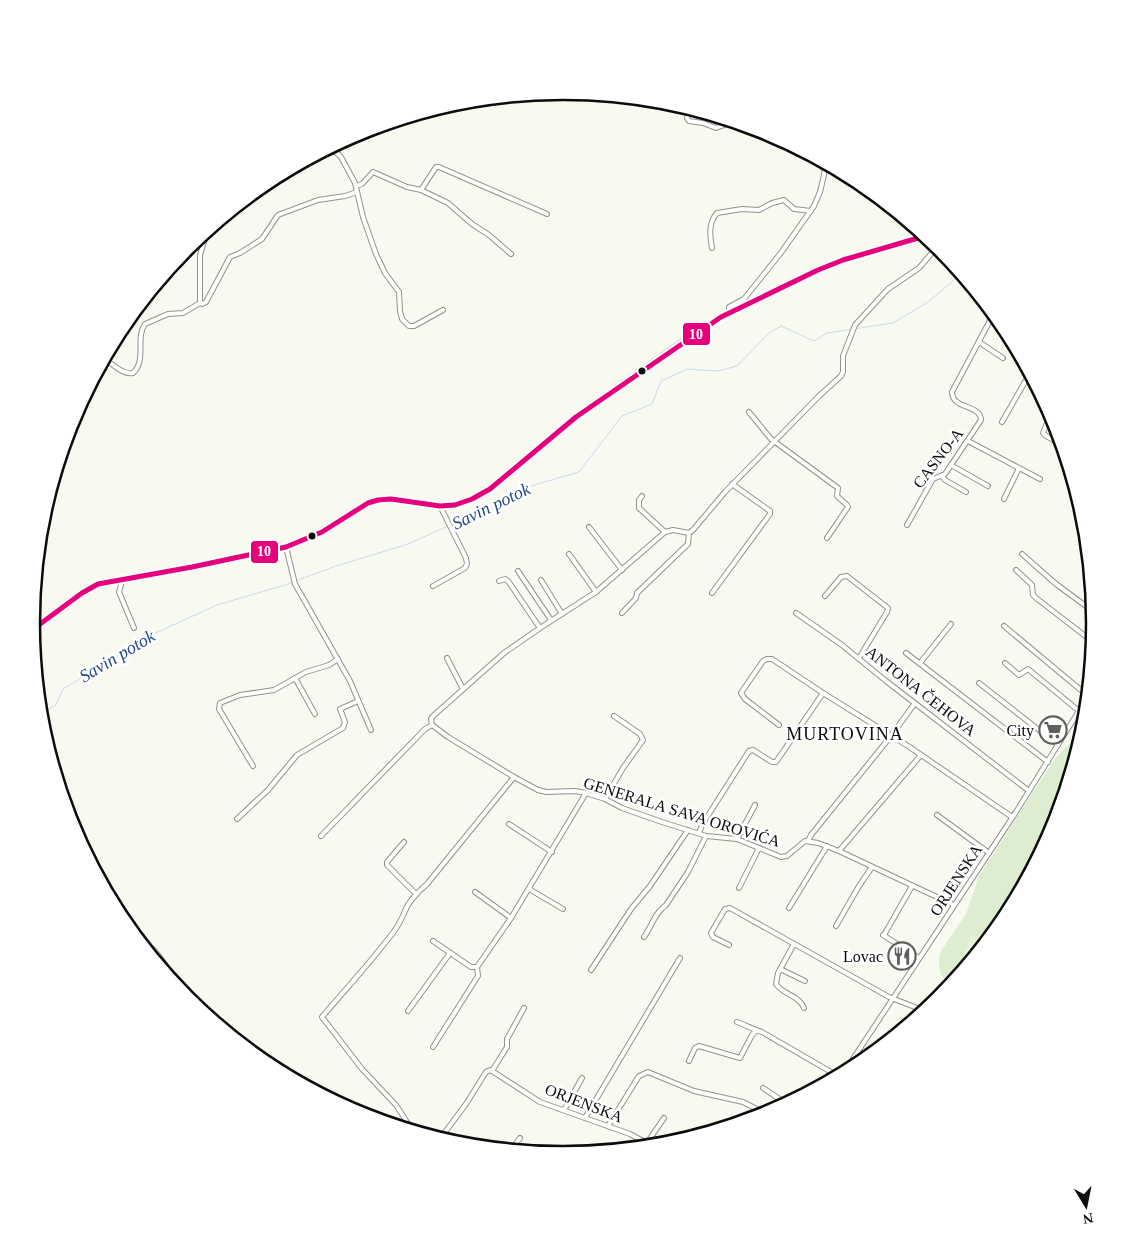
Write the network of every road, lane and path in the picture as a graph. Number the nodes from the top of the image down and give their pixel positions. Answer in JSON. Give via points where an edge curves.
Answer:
{"nodes":[{"id":1,"x":688,"y":116,"type":"edge"},
{"id":2,"x":723,"y":125,"type":"edge"},
{"id":3,"x":336,"y":152,"type":"edge"},
{"id":4,"x":824,"y":170,"type":"edge"},
{"id":5,"x":356,"y":186,"type":"junction"},
{"id":6,"x":421,"y":190,"type":"junction"},
{"id":7,"x":357,"y":192,"type":"junction"},
{"id":8,"x":811,"y":210,"type":"junction"},
{"id":9,"x":547,"y":214,"type":"dead end"},
{"id":10,"x":917,"y":238,"type":"edge"},
{"id":11,"x":204,"y":243,"type":"edge"},
{"id":12,"x":712,"y":248,"type":"dead end"},
{"id":13,"x":932,"y":252,"type":"edge"},
{"id":14,"x":511,"y":254,"type":"dead end"},
{"id":15,"x":200,"y":303,"type":"junction"},
{"id":16,"x":443,"y":310,"type":"dead end"},
{"id":17,"x":729,"y":313,"type":"junction"},
{"id":18,"x":990,"y":321,"type":"edge"},
{"id":19,"x":979,"y":342,"type":"junction"},
{"id":20,"x":1003,"y":358,"type":"dead end"},
{"id":21,"x":110,"y":362,"type":"edge"},
{"id":22,"x":1026,"y":380,"type":"edge"},
{"id":23,"x":749,"y":412,"type":"dead end"},
{"id":24,"x":1002,"y":422,"type":"dead end"},
{"id":25,"x":1046,"y":424,"type":"edge"},
{"id":26,"x":1052,"y":439,"type":"edge"},
{"id":27,"x":968,"y":441,"type":"junction"},
{"id":28,"x":774,"y":442,"type":"junction"},
{"id":29,"x":951,"y":465,"type":"junction"},
{"id":30,"x":1019,"y":468,"type":"junction"},
{"id":31,"x":942,"y":476,"type":"junction"},
{"id":32,"x":1040,"y":479,"type":"dead end"},
{"id":33,"x":732,"y":484,"type":"junction"},
{"id":34,"x":988,"y":486,"type":"dead end"},
{"id":35,"x":966,"y":492,"type":"dead end"},
{"id":36,"x":642,"y":496,"type":"dead end"},
{"id":37,"x":1004,"y":498,"type":"dead end"},
{"id":38,"x":440,"y":506,"type":"junction"},
{"id":39,"x":907,"y":524,"type":"dead end"},
{"id":40,"x":589,"y":527,"type":"dead end"},
{"id":41,"x":665,"y":532,"type":"junction"},
{"id":42,"x":689,"y":533,"type":"junction"},
{"id":43,"x":827,"y":538,"type":"dead end"},
{"id":44,"x":286,"y":547,"type":"junction"},
{"id":45,"x":569,"y":554,"type":"dead end"},
{"id":46,"x":1022,"y":554,"type":"dead end"},
{"id":47,"x":622,"y":570,"type":"junction"},
{"id":48,"x":1016,"y":570,"type":"dead end"},
{"id":49,"x":518,"y":571,"type":"dead end"},
{"id":50,"x":123,"y":578,"type":"junction"},
{"id":51,"x":541,"y":580,"type":"dead end"},
{"id":52,"x":499,"y":581,"type":"dead end"},
{"id":53,"x":433,"y":586,"type":"dead end"},
{"id":54,"x":596,"y":592,"type":"junction"},
{"id":55,"x":712,"y":593,"type":"dead end"},
{"id":56,"x":825,"y":596,"type":"dead end"},
{"id":57,"x":1085,"y":606,"type":"edge"},
{"id":58,"x":622,"y":613,"type":"dead end"},
{"id":59,"x":796,"y":613,"type":"dead end"},
{"id":60,"x":562,"y":614,"type":"junction"},
{"id":61,"x":552,"y":620,"type":"junction"},
{"id":62,"x":40,"y":624,"type":"edge"},
{"id":63,"x":951,"y":624,"type":"dead end"},
{"id":64,"x":1004,"y":626,"type":"dead end"},
{"id":65,"x":134,"y":628,"type":"dead end"},
{"id":66,"x":540,"y":628,"type":"junction"},
{"id":67,"x":1086,"y":636,"type":"edge"},
{"id":68,"x":906,"y":653,"type":"dead end"},
{"id":69,"x":447,"y":658,"type":"dead end"},
{"id":70,"x":859,"y":658,"type":"junction"},
{"id":71,"x":338,"y":659,"type":"junction"},
{"id":72,"x":920,"y":663,"type":"junction"},
{"id":73,"x":1005,"y":663,"type":"dead end"},
{"id":74,"x":295,"y":678,"type":"junction"},
{"id":75,"x":979,"y":683,"type":"dead end"},
{"id":76,"x":463,"y":690,"type":"junction"},
{"id":77,"x":1082,"y":692,"type":"edge"},
{"id":78,"x":823,"y":693,"type":"junction"},
{"id":79,"x":358,"y":701,"type":"junction"},
{"id":80,"x":915,"y":703,"type":"junction"},
{"id":81,"x":1079,"y":711,"type":"edge"},
{"id":82,"x":1078,"y":712,"type":"edge"},
{"id":83,"x":315,"y":714,"type":"dead end"},
{"id":84,"x":614,"y":716,"type":"dead end"},
{"id":85,"x":432,"y":725,"type":"junction"},
{"id":86,"x":779,"y":725,"type":"dead end"},
{"id":87,"x":371,"y":730,"type":"dead end"},
{"id":88,"x":891,"y":736,"type":"junction"},
{"id":89,"x":1058,"y":744,"type":"junction"},
{"id":90,"x":921,"y":755,"type":"junction"},
{"id":91,"x":1048,"y":762,"type":"junction"},
{"id":92,"x":253,"y":766,"type":"dead end"},
{"id":93,"x":514,"y":777,"type":"junction"},
{"id":94,"x":1029,"y":792,"type":"junction"},
{"id":95,"x":586,"y":794,"type":"junction"},
{"id":96,"x":604,"y":799,"type":"junction"},
{"id":97,"x":755,"y":805,"type":"dead end"},
{"id":98,"x":937,"y":815,"type":"dead end"},
{"id":99,"x":1012,"y":817,"type":"junction"},
{"id":100,"x":236,"y":820,"type":"dead end"},
{"id":101,"x":509,"y":824,"type":"dead end"},
{"id":102,"x":688,"y":830,"type":"junction"},
{"id":103,"x":699,"y":833,"type":"junction"},
{"id":104,"x":321,"y":836,"type":"dead end"},
{"id":105,"x":706,"y":836,"type":"junction"},
{"id":106,"x":737,"y":839,"type":"junction"},
{"id":107,"x":808,"y":841,"type":"junction"},
{"id":108,"x":404,"y":842,"type":"dead end"},
{"id":109,"x":827,"y":846,"type":"junction"},
{"id":110,"x":759,"y":848,"type":"junction"},
{"id":111,"x":839,"y":851,"type":"junction"},
{"id":112,"x":552,"y":852,"type":"junction"},
{"id":113,"x":989,"y":853,"type":"junction"},
{"id":114,"x":872,"y":867,"type":"junction"},
{"id":115,"x":912,"y":886,"type":"junction"},
{"id":116,"x":738,"y":888,"type":"dead end"},
{"id":117,"x":529,"y":889,"type":"junction"},
{"id":118,"x":475,"y":892,"type":"dead end"},
{"id":119,"x":416,"y":894,"type":"junction"},
{"id":120,"x":954,"y":905,"type":"junction"},
{"id":121,"x":789,"y":908,"type":"dead end"},
{"id":122,"x":563,"y":909,"type":"dead end"},
{"id":123,"x":511,"y":918,"type":"junction"},
{"id":124,"x":836,"y":926,"type":"dead end"},
{"id":125,"x":644,"y":937,"type":"dead end"},
{"id":126,"x":433,"y":941,"type":"dead end"},
{"id":127,"x":794,"y":944,"type":"junction"},
{"id":128,"x":729,"y":945,"type":"dead end"},
{"id":129,"x":450,"y":953,"type":"junction"},
{"id":130,"x":680,"y":958,"type":"dead end"},
{"id":131,"x":919,"y":958,"type":"junction"},
{"id":132,"x":477,"y":967,"type":"junction"},
{"id":133,"x":780,"y":969,"type":"junction"},
{"id":134,"x":591,"y":970,"type":"dead end"},
{"id":135,"x":805,"y":982,"type":"dead end"},
{"id":136,"x":894,"y":998,"type":"junction"},
{"id":137,"x":524,"y":1008,"type":"dead end"},
{"id":138,"x":804,"y":1008,"type":"dead end"},
{"id":139,"x":917,"y":1008,"type":"edge"},
{"id":140,"x":408,"y":1011,"type":"dead end"},
{"id":141,"x":737,"y":1022,"type":"dead end"},
{"id":142,"x":756,"y":1031,"type":"junction"},
{"id":143,"x":433,"y":1047,"type":"dead end"},
{"id":144,"x":854,"y":1058,"type":"edge"},
{"id":145,"x":688,"y":1061,"type":"dead end"},
{"id":146,"x":492,"y":1071,"type":"junction"},
{"id":147,"x":831,"y":1072,"type":"edge"},
{"id":148,"x":582,"y":1078,"type":"dead end"},
{"id":149,"x":763,"y":1088,"type":"dead end"},
{"id":150,"x":779,"y":1099,"type":"edge"},
{"id":151,"x":756,"y":1109,"type":"edge"},
{"id":152,"x":564,"y":1110,"type":"junction"},
{"id":153,"x":585,"y":1118,"type":"junction"},
{"id":154,"x":664,"y":1118,"type":"dead end"},
{"id":155,"x":407,"y":1122,"type":"edge"},
{"id":156,"x":608,"y":1126,"type":"junction"},
{"id":157,"x":445,"y":1132,"type":"edge"},
{"id":158,"x":520,"y":1138,"type":"dead end"},
{"id":159,"x":648,"y":1139,"type":"edge"},
{"id":160,"x":642,"y":1140,"type":"edge"},
{"id":161,"x":516,"y":1144,"type":"edge"}],
"edges":[{"from":1,"to":2,"type":"street","via":[[689,121],[716,128]]},
{"from":3,"to":5,"type":"street"},
{"from":4,"to":8,"type":"street","via":[[820,192]]},
{"from":5,"to":6,"type":"street","via":[[373,172]]},
{"from":5,"to":7,"type":"street"},
{"from":6,"to":9,"type":"street","via":[[439,167]]},
{"from":6,"to":14,"type":"street","via":[[448,203]]},
{"from":7,"to":15,"type":"street","via":[[318,200],[278,215],[262,239],[230,257],[206,302]]},
{"from":7,"to":16,"type":"street","via":[[376,254],[399,292],[402,319],[409,326],[414,326]]},
{"from":8,"to":12,"type":"street","via":[[794,209],[784,200],[759,210],[717,213],[711,223]]},
{"from":8,"to":17,"type":"street","via":[[744,299],[729,307]]},
{"from":10,"to":17,"type":"street","via":[[843,260]]},
{"from":11,"to":15,"type":"street","via":[[200,255]]},
{"from":13,"to":28,"type":"street","via":[[919,268],[888,289],[855,325],[843,356],[841,376]]},
{"from":15,"to":21,"type":"street","via":[[184,313],[168,314],[145,324],[141,333],[139,364],[132,373],[125,373]]},
{"from":17,"to":38,"type":"street","via":[[696,332],[576,417],[483,493],[460,503]]},
{"from":18,"to":19,"type":"street","name":"CASNO-A"},
{"from":19,"to":20,"type":"street"},
{"from":19,"to":27,"type":"street","name":"CASNO-A","via":[[951,394],[955,401],[981,415],[982,420]]},
{"from":22,"to":24,"type":"street"},
{"from":23,"to":28,"type":"street"},
{"from":25,"to":26,"type":"street","via":[[1043,433]]},
{"from":27,"to":29,"type":"street","name":"CASNO-A"},
{"from":27,"to":30,"type":"street"},
{"from":28,"to":33,"type":"street"},
{"from":28,"to":43,"type":"street","via":[[838,488],[837,496],[848,507]]},
{"from":29,"to":31,"type":"street","name":"CASNO-A"},
{"from":29,"to":34,"type":"street"},
{"from":30,"to":32,"type":"street"},
{"from":30,"to":37,"type":"street"},
{"from":31,"to":35,"type":"street"},
{"from":31,"to":39,"type":"street","name":"CASNO-A","via":[[931,482]]},
{"from":33,"to":42,"type":"street"},
{"from":33,"to":55,"type":"street","via":[[770,514]]},
{"from":36,"to":41,"type":"street","via":[[639,508]]},
{"from":38,"to":44,"type":"street","via":[[378,500],[322,532]]},
{"from":38,"to":53,"type":"street","via":[[468,564]]},
{"from":40,"to":47,"type":"street"},
{"from":41,"to":42,"type":"street"},
{"from":41,"to":47,"type":"street"},
{"from":42,"to":58,"type":"street","via":[[688,544],[637,593]]},
{"from":44,"to":50,"type":"street"},
{"from":44,"to":71,"type":"street","via":[[296,584]]},
{"from":45,"to":54,"type":"street"},
{"from":46,"to":57,"type":"street"},
{"from":47,"to":54,"type":"street"},
{"from":48,"to":67,"type":"street","via":[[1032,585],[1036,598]]},
{"from":49,"to":61,"type":"street"},
{"from":50,"to":62,"type":"street","via":[[90,588]]},
{"from":50,"to":65,"type":"street","via":[[119,592]]},
{"from":51,"to":60,"type":"street"},
{"from":52,"to":66,"type":"street","via":[[508,581]]},
{"from":54,"to":60,"type":"street"},
{"from":56,"to":70,"type":"street","via":[[845,576],[888,608]]},
{"from":59,"to":70,"type":"street","name":"ANTONA ČEHOVA"},
{"from":60,"to":61,"type":"street"},
{"from":61,"to":66,"type":"street"},
{"from":63,"to":72,"type":"street"},
{"from":64,"to":77,"type":"street"},
{"from":66,"to":76,"type":"street"},
{"from":68,"to":72,"type":"street"},
{"from":69,"to":76,"type":"street"},
{"from":70,"to":80,"type":"street","name":"ANTONA ČEHOVA"},
{"from":71,"to":74,"type":"street"},
{"from":71,"to":79,"type":"street"},
{"from":72,"to":91,"type":"street"},
{"from":73,"to":81,"type":"street","via":[[1019,675],[1028,669]]},
{"from":74,"to":83,"type":"street"},
{"from":74,"to":92,"type":"street","via":[[274,690],[234,696],[219,705]]},
{"from":75,"to":89,"type":"street"},
{"from":76,"to":85,"type":"street","via":[[432,717]]},
{"from":78,"to":86,"type":"street","via":[[772,659],[765,659],[741,693]]},
{"from":78,"to":88,"type":"street"},
{"from":78,"to":103,"type":"street","via":[[776,762],[749,751]]},
{"from":79,"to":87,"type":"street"},
{"from":79,"to":100,"type":"street","via":[[341,708],[345,722],[343,728],[297,755],[268,790]]},
{"from":80,"to":88,"type":"street"},
{"from":80,"to":94,"type":"street","name":"ANTONA ČEHOVA"},
{"from":82,"to":89,"type":"street","name":"ORJENSKA"},
{"from":84,"to":96,"type":"street","via":[[640,734],[643,740]]},
{"from":85,"to":93,"type":"street","name":"GENERALA SAVA OROVIĆA"},
{"from":85,"to":104,"type":"street"},
{"from":88,"to":90,"type":"street"},
{"from":88,"to":107,"type":"street"},
{"from":89,"to":91,"type":"street","name":"ORJENSKA"},
{"from":90,"to":99,"type":"street"},
{"from":90,"to":111,"type":"street"},
{"from":91,"to":94,"type":"street","name":"ORJENSKA"},
{"from":93,"to":95,"type":"street","name":"GENERALA SAVA OROVIĆA","via":[[543,791]]},
{"from":93,"to":119,"type":"street"},
{"from":94,"to":99,"type":"street","name":"ORJENSKA"},
{"from":95,"to":96,"type":"street","name":"GENERALA SAVA OROVIĆA"},
{"from":95,"to":112,"type":"street"},
{"from":96,"to":102,"type":"street","name":"GENERALA SAVA OROVIĆA"},
{"from":97,"to":106,"type":"street"},
{"from":98,"to":113,"type":"street"},
{"from":99,"to":113,"type":"street","name":"ORJENSKA"},
{"from":101,"to":112,"type":"street"},
{"from":102,"to":103,"type":"street","name":"GENERALA SAVA OROVIĆA"},
{"from":102,"to":134,"type":"street"},
{"from":103,"to":105,"type":"street","name":"GENERALA SAVA OROVIĆA"},
{"from":105,"to":106,"type":"street","name":"GENERALA SAVA OROVIĆA"},
{"from":105,"to":125,"type":"street","via":[[688,872]]},
{"from":106,"to":110,"type":"street","name":"GENERALA SAVA OROVIĆA"},
{"from":107,"to":109,"type":"street"},
{"from":107,"to":110,"type":"street","name":"GENERALA SAVA OROVIĆA","via":[[786,856]]},
{"from":108,"to":119,"type":"street","via":[[387,865]]},
{"from":109,"to":111,"type":"street"},
{"from":109,"to":121,"type":"street"},
{"from":110,"to":116,"type":"street"},
{"from":111,"to":114,"type":"street"},
{"from":112,"to":117,"type":"street"},
{"from":113,"to":120,"type":"street","name":"ORJENSKA"},
{"from":114,"to":115,"type":"street"},
{"from":114,"to":124,"type":"street"},
{"from":115,"to":120,"type":"street"},
{"from":115,"to":131,"type":"street","via":[[883,935]]},
{"from":117,"to":122,"type":"street"},
{"from":117,"to":123,"type":"street"},
{"from":118,"to":123,"type":"street"},
{"from":119,"to":155,"type":"street","via":[[388,940],[322,1018]]},
{"from":120,"to":131,"type":"street","name":"ORJENSKA"},
{"from":123,"to":132,"type":"street"},
{"from":126,"to":129,"type":"street"},
{"from":127,"to":128,"type":"street","via":[[730,908],[725,909],[711,934]]},
{"from":127,"to":133,"type":"street"},
{"from":127,"to":136,"type":"street"},
{"from":129,"to":132,"type":"street","via":[[471,967]]},
{"from":129,"to":140,"type":"street"},
{"from":130,"to":153,"type":"street"},
{"from":131,"to":136,"type":"street","name":"ORJENSKA"},
{"from":132,"to":143,"type":"street","via":[[478,976]]},
{"from":133,"to":135,"type":"street"},
{"from":133,"to":138,"type":"street","via":[[777,986],[798,999]]},
{"from":136,"to":139,"type":"street"},
{"from":136,"to":144,"type":"street","name":"ORJENSKA"},
{"from":137,"to":146,"type":"street","via":[[507,1039],[507,1047]]},
{"from":141,"to":142,"type":"street"},
{"from":142,"to":145,"type":"street","via":[[740,1058],[699,1046]]},
{"from":142,"to":147,"type":"street"},
{"from":146,"to":152,"type":"street","name":"ORJENSKA","via":[[540,1102]]},
{"from":146,"to":157,"type":"street","via":[[486,1072]]},
{"from":148,"to":152,"type":"street"},
{"from":149,"to":150,"type":"street"},
{"from":151,"to":156,"type":"street","via":[[743,1102],[694,1091],[648,1072],[639,1076]]},
{"from":152,"to":153,"type":"street","name":"ORJENSKA"},
{"from":153,"to":156,"type":"street","name":"ORJENSKA"},
{"from":154,"to":159,"type":"street"},
{"from":156,"to":160,"type":"street","name":"ORJENSKA"},
{"from":158,"to":161,"type":"street"}]}
